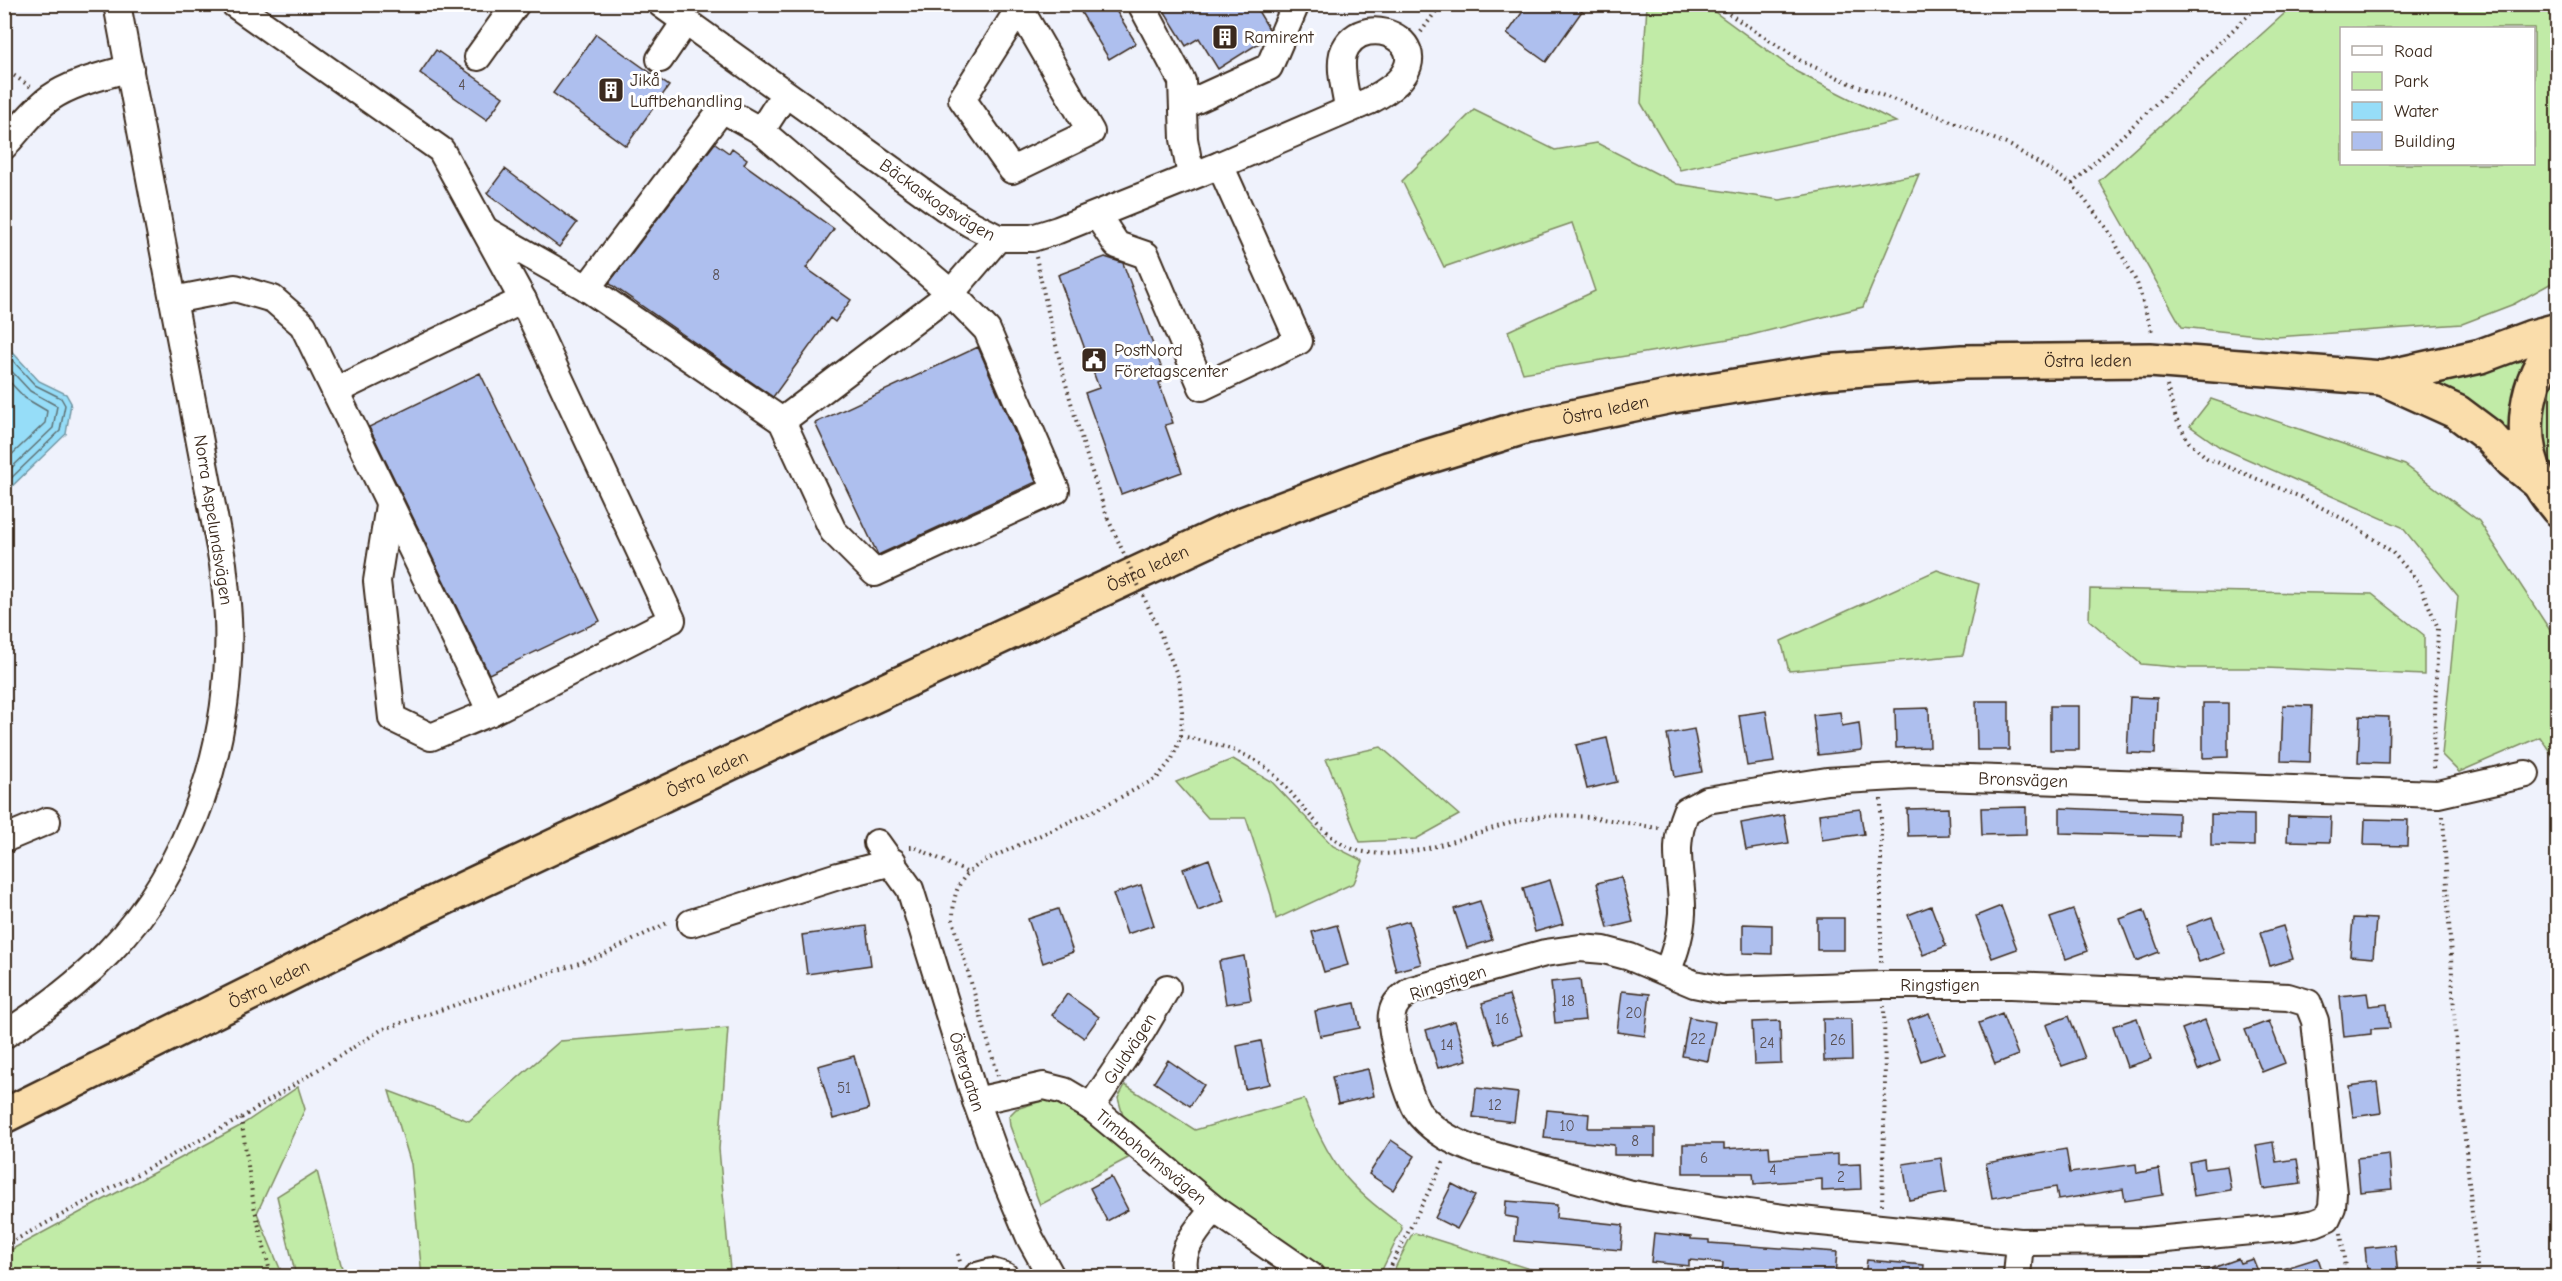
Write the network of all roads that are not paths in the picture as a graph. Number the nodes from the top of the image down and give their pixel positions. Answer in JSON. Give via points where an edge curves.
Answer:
{"nodes":[{"id":1,"x":117,"y":4,"type":"edge"},
{"id":2,"x":234,"y":4,"type":"edge"},
{"id":3,"x":516,"y":4,"type":"edge"},
{"id":4,"x":661,"y":4,"type":"edge"},
{"id":5,"x":1141,"y":4,"type":"edge"},
{"id":6,"x":1296,"y":4,"type":"edge"},
{"id":7,"x":1021,"y":7,"type":"edge"},
{"id":8,"x":685,"y":22,"type":"junction"},
{"id":9,"x":478,"y":57,"type":"dead end"},
{"id":10,"x":660,"y":59,"type":"dead end"},
{"id":11,"x":130,"y":68,"type":"junction"},
{"id":12,"x":785,"y":94,"type":"junction"},
{"id":13,"x":1183,"y":106,"type":"junction"},
{"id":14,"x":1348,"y":109,"type":"junction"},
{"id":15,"x":761,"y":131,"type":"junction"},
{"id":16,"x":4,"y":146,"type":"edge"},
{"id":17,"x":1220,"y":165,"type":"junction"},
{"id":18,"x":1191,"y":176,"type":"junction"},
{"id":19,"x":1096,"y":215,"type":"junction"},
{"id":20,"x":485,"y":230,"type":"junction"},
{"id":21,"x":998,"y":238,"type":"junction"},
{"id":22,"x":586,"y":288,"type":"junction"},
{"id":23,"x":951,"y":293,"type":"junction"},
{"id":24,"x":173,"y":300,"type":"junction"},
{"id":25,"x":523,"y":300,"type":"junction"},
{"id":26,"x":2558,"y":330,"type":"edge"},
{"id":27,"x":2558,"y":342,"type":"edge"},
{"id":28,"x":2382,"y":378,"type":"junction"},
{"id":29,"x":335,"y":391,"type":"junction"},
{"id":30,"x":782,"y":421,"type":"junction"},
{"id":31,"x":2548,"y":496,"type":"edge"},
{"id":32,"x":389,"y":505,"type":"junction"},
{"id":33,"x":491,"y":712,"type":"junction"},
{"id":34,"x":2526,"y":774,"type":"dead end"},
{"id":35,"x":47,"y":821,"type":"dead end"},
{"id":36,"x":4,"y":839,"type":"edge"},
{"id":37,"x":683,"y":921,"type":"road end"},
{"id":38,"x":1667,"y":972,"type":"junction"},
{"id":39,"x":1167,"y":988,"type":"dead end"},
{"id":40,"x":4,"y":1035,"type":"edge"},
{"id":41,"x":976,"y":1101,"type":"junction"},
{"id":42,"x":1091,"y":1107,"type":"junction"},
{"id":43,"x":4,"y":1116,"type":"edge"},
{"id":44,"x":1214,"y":1209,"type":"junction"},
{"id":45,"x":2020,"y":1242,"type":"junction"},
{"id":46,"x":977,"y":1276,"type":"edge"},
{"id":47,"x":1005,"y":1276,"type":"edge"},
{"id":48,"x":1051,"y":1276,"type":"edge"},
{"id":49,"x":1186,"y":1276,"type":"edge"},
{"id":50,"x":1311,"y":1276,"type":"edge"},
{"id":51,"x":2018,"y":1276,"type":"edge"}],
"edges":[{"from":1,"to":11,"type":"street","name":"Norra Aspelundsvägen"},
{"from":2,"to":20,"type":"street","via":[[441,150]]},
{"from":3,"to":9,"type":"street"},
{"from":4,"to":8,"type":"street","name":"Bäckaskogsvägen"},
{"from":5,"to":13,"type":"street","via":[[1182,81]]},
{"from":6,"to":13,"type":"street","via":[[1269,67]]},
{"from":7,"to":7,"type":"street","via":[[962,99],[1012,170],[1091,132]]},
{"from":8,"to":10,"type":"street"},
{"from":8,"to":12,"type":"street","name":"Bäckaskogsvägen"},
{"from":11,"to":16,"type":"street","via":[[49,99]]},
{"from":11,"to":24,"type":"street","name":"Norra Aspelundsvägen"},
{"from":12,"to":15,"type":"street"},
{"from":12,"to":21,"type":"street","name":"Bäckaskogsvägen","via":[[945,208]]},
{"from":13,"to":18,"type":"street"},
{"from":14,"to":14,"type":"street","name":"Bäckaskogsvägen","via":[[1383,93],[1406,73],[1408,50],[1391,29],[1370,27],[1350,41],[1343,52]]},
{"from":14,"to":17,"type":"street","name":"Bäckaskogsvägen"},
{"from":15,"to":22,"type":"street","via":[[722,109]]},
{"from":15,"to":23,"type":"street"},
{"from":17,"to":18,"type":"street","name":"Bäckaskogsvägen"},
{"from":17,"to":19,"type":"street","via":[[1299,341],[1202,387],[1146,255],[1117,245]]},
{"from":18,"to":19,"type":"street","name":"Bäckaskogsvägen"},
{"from":19,"to":21,"type":"street","name":"Bäckaskogsvägen","via":[[1032,238]]},
{"from":20,"to":22,"type":"street"},
{"from":20,"to":25,"type":"street"},
{"from":21,"to":23,"type":"street"},
{"from":22,"to":30,"type":"street"},
{"from":23,"to":30,"type":"street"},
{"from":23,"to":30,"type":"street","via":[[987,330],[1056,490],[875,573],[833,531]]},
{"from":24,"to":29,"type":"street","via":[[235,288],[273,298],[303,325]]},
{"from":24,"to":40,"type":"street","name":"Norra Aspelundsvägen","via":[[224,574],[227,673],[220,731],[191,827],[143,910],[109,952],[73,986]]},
{"from":25,"to":29,"type":"street"},
{"from":25,"to":33,"type":"street","via":[[672,620]]},
{"from":26,"to":28,"type":"highway","name":"Östra leden","via":[[2481,356]]},
{"from":27,"to":31,"type":"highway","via":[[2533,383],[2526,417],[2528,451]]},
{"from":28,"to":31,"type":"highway","name":"Östra leden","via":[[2457,412],[2489,436]]},
{"from":28,"to":43,"type":"highway","name":"Östra leden","via":[[2150,360],[1962,362],[1823,372],[1672,396],[1524,427],[1388,469],[1243,524],[804,728],[404,916]]},
{"from":29,"to":32,"type":"street"},
{"from":32,"to":33,"type":"street"},
{"from":32,"to":33,"type":"street","via":[[377,581],[392,718],[431,737]]},
{"from":34,"to":38,"type":"street","name":"Bronsvägen","via":[[2438,794],[1913,776],[1827,781],[1707,800],[1686,811],[1678,831],[1682,913],[1677,949]]},
{"from":35,"to":36,"type":"street"},
{"from":37,"to":41,"type":"street","name":"Östergatan","via":[[838,876],[884,851],[910,889]]},
{"from":38,"to":45,"type":"street","name":"Ringstigen","via":[[1612,953],[1580,948],[1545,953],[1412,990],[1396,1002],[1391,1017],[1406,1090],[1419,1114],[1453,1142],[1627,1193],[1791,1219]]},
{"from":38,"to":45,"type":"street","name":"Ringstigen","via":[[1694,984],[1723,990],[2011,986],[2288,997],[2308,1003],[2315,1022],[2333,1193],[2327,1218],[2293,1227],[2145,1241]]},
{"from":39,"to":42,"type":"street","name":"Guldvägen"},
{"from":41,"to":42,"type":"street","name":"Timboholmsvägen","via":[[1044,1086],[1064,1091]]},
{"from":41,"to":48,"type":"street","name":"Östergatan","via":[[1030,1238]]},
{"from":42,"to":44,"type":"street","name":"Timboholmsvägen"},
{"from":44,"to":49,"type":"street","via":[[1185,1250]]},
{"from":44,"to":50,"type":"street","name":"Timboholmsvägen"},
{"from":45,"to":51,"type":"street"},
{"from":46,"to":47,"type":"street","via":[[992,1272]]}]}
